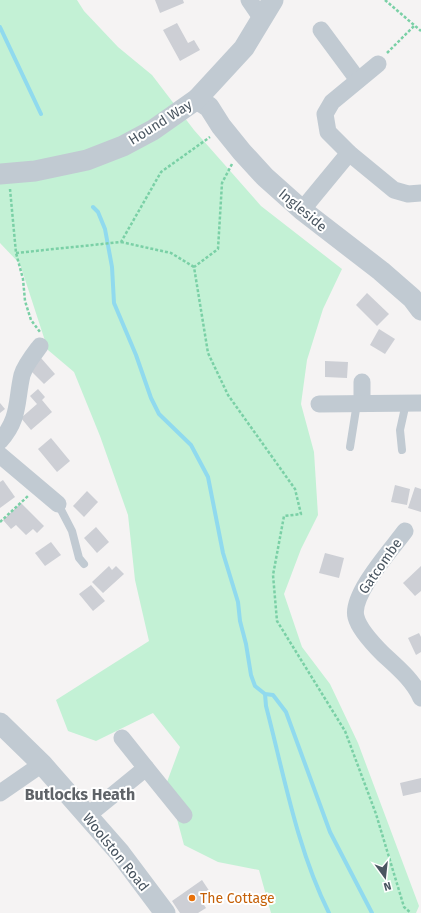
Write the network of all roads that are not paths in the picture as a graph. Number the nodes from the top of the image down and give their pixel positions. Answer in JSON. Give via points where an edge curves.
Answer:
{"nodes":[{"id":1,"x":249,"y":0,"type":"edge"},
{"id":2,"x":273,"y":0,"type":"edge"},
{"id":3,"x":262,"y":19,"type":"junction"},
{"id":4,"x":321,"y":30,"type":"dead end"},
{"id":5,"x":378,"y":64,"type":"road end"},
{"id":6,"x":358,"y":80,"type":"junction"},
{"id":7,"x":197,"y":99,"type":"junction"},
{"id":8,"x":349,"y":153,"type":"junction"},
{"id":9,"x":5,"y":179,"type":"edge"},
{"id":10,"x":421,"y":193,"type":"edge"},
{"id":11,"x":302,"y":210,"type":"junction"},
{"id":12,"x":421,"y":310,"type":"edge"},
{"id":13,"x":40,"y":346,"type":"road end"},
{"id":14,"x":362,"y":382,"type":"dead end"},
{"id":15,"x":359,"y":403,"type":"junction"},
{"id":16,"x":414,"y":403,"type":"edge"},
{"id":17,"x":319,"y":404,"type":"dead end"},
{"id":18,"x":0,"y":441,"type":"edge"},
{"id":19,"x":350,"y":447,"type":"dead end"},
{"id":20,"x":402,"y":450,"type":"dead end"},
{"id":21,"x":0,"y":455,"type":"edge"},
{"id":22,"x":58,"y":504,"type":"joint"},
{"id":23,"x":405,"y":531,"type":"dead end"},
{"id":24,"x":84,"y":564,"type":"dead end"},
{"id":25,"x":421,"y":698,"type":"edge"},
{"id":26,"x":0,"y":723,"type":"edge"},
{"id":27,"x":122,"y":738,"type":"dead end"},
{"id":28,"x":42,"y":764,"type":"junction"},
{"id":29,"x":146,"y":768,"type":"junction"},
{"id":30,"x":0,"y":793,"type":"edge"},
{"id":31,"x":184,"y":815,"type":"dead end"},
{"id":32,"x":87,"y":816,"type":"junction"},
{"id":33,"x":165,"y":913,"type":"edge"}],
"edges":[{"from":1,"to":3,"type":"street"},
{"from":2,"to":3,"type":"street","name":"Hound Way"},
{"from":3,"to":7,"type":"street","name":"Hound Way","via":[[244,48]]},
{"from":4,"to":6,"type":"street"},
{"from":5,"to":6,"type":"street"},
{"from":6,"to":8,"type":"street","via":[[332,102],[325,114],[328,132]]},
{"from":7,"to":9,"type":"street","name":"Hound Way","via":[[154,130],[123,146],[87,160]]},
{"from":7,"to":11,"type":"street","name":"Ingleside","via":[[209,108],[242,152],[265,177]]},
{"from":8,"to":10,"type":"street","via":[[394,190],[408,194]]},
{"from":8,"to":11,"type":"street"},
{"from":11,"to":12,"type":"street","name":"Ingleside","via":[[381,271],[412,298]]},
{"from":13,"to":18,"type":"street","via":[[22,374],[19,405],[8,432]]},
{"from":14,"to":15,"type":"street"},
{"from":15,"to":16,"type":"street"},
{"from":15,"to":17,"type":"street"},
{"from":15,"to":19,"type":"lane"},
{"from":16,"to":20,"type":"lane","via":[[400,430]]},
{"from":21,"to":22,"type":"street"},
{"from":22,"to":24,"type":"lane","via":[[72,531],[79,558]]},
{"from":23,"to":25,"type":"street","name":"Gatcombe","via":[[363,588],[356,602],[356,617],[372,644],[408,678]]},
{"from":26,"to":28,"type":"street","name":"Woolston Road"},
{"from":27,"to":29,"type":"street"},
{"from":28,"to":30,"type":"street"},
{"from":28,"to":32,"type":"street","name":"Woolston Road"},
{"from":29,"to":31,"type":"street"},
{"from":29,"to":32,"type":"street"},
{"from":32,"to":33,"type":"street","name":"Woolston Road","via":[[120,853]]}]}
